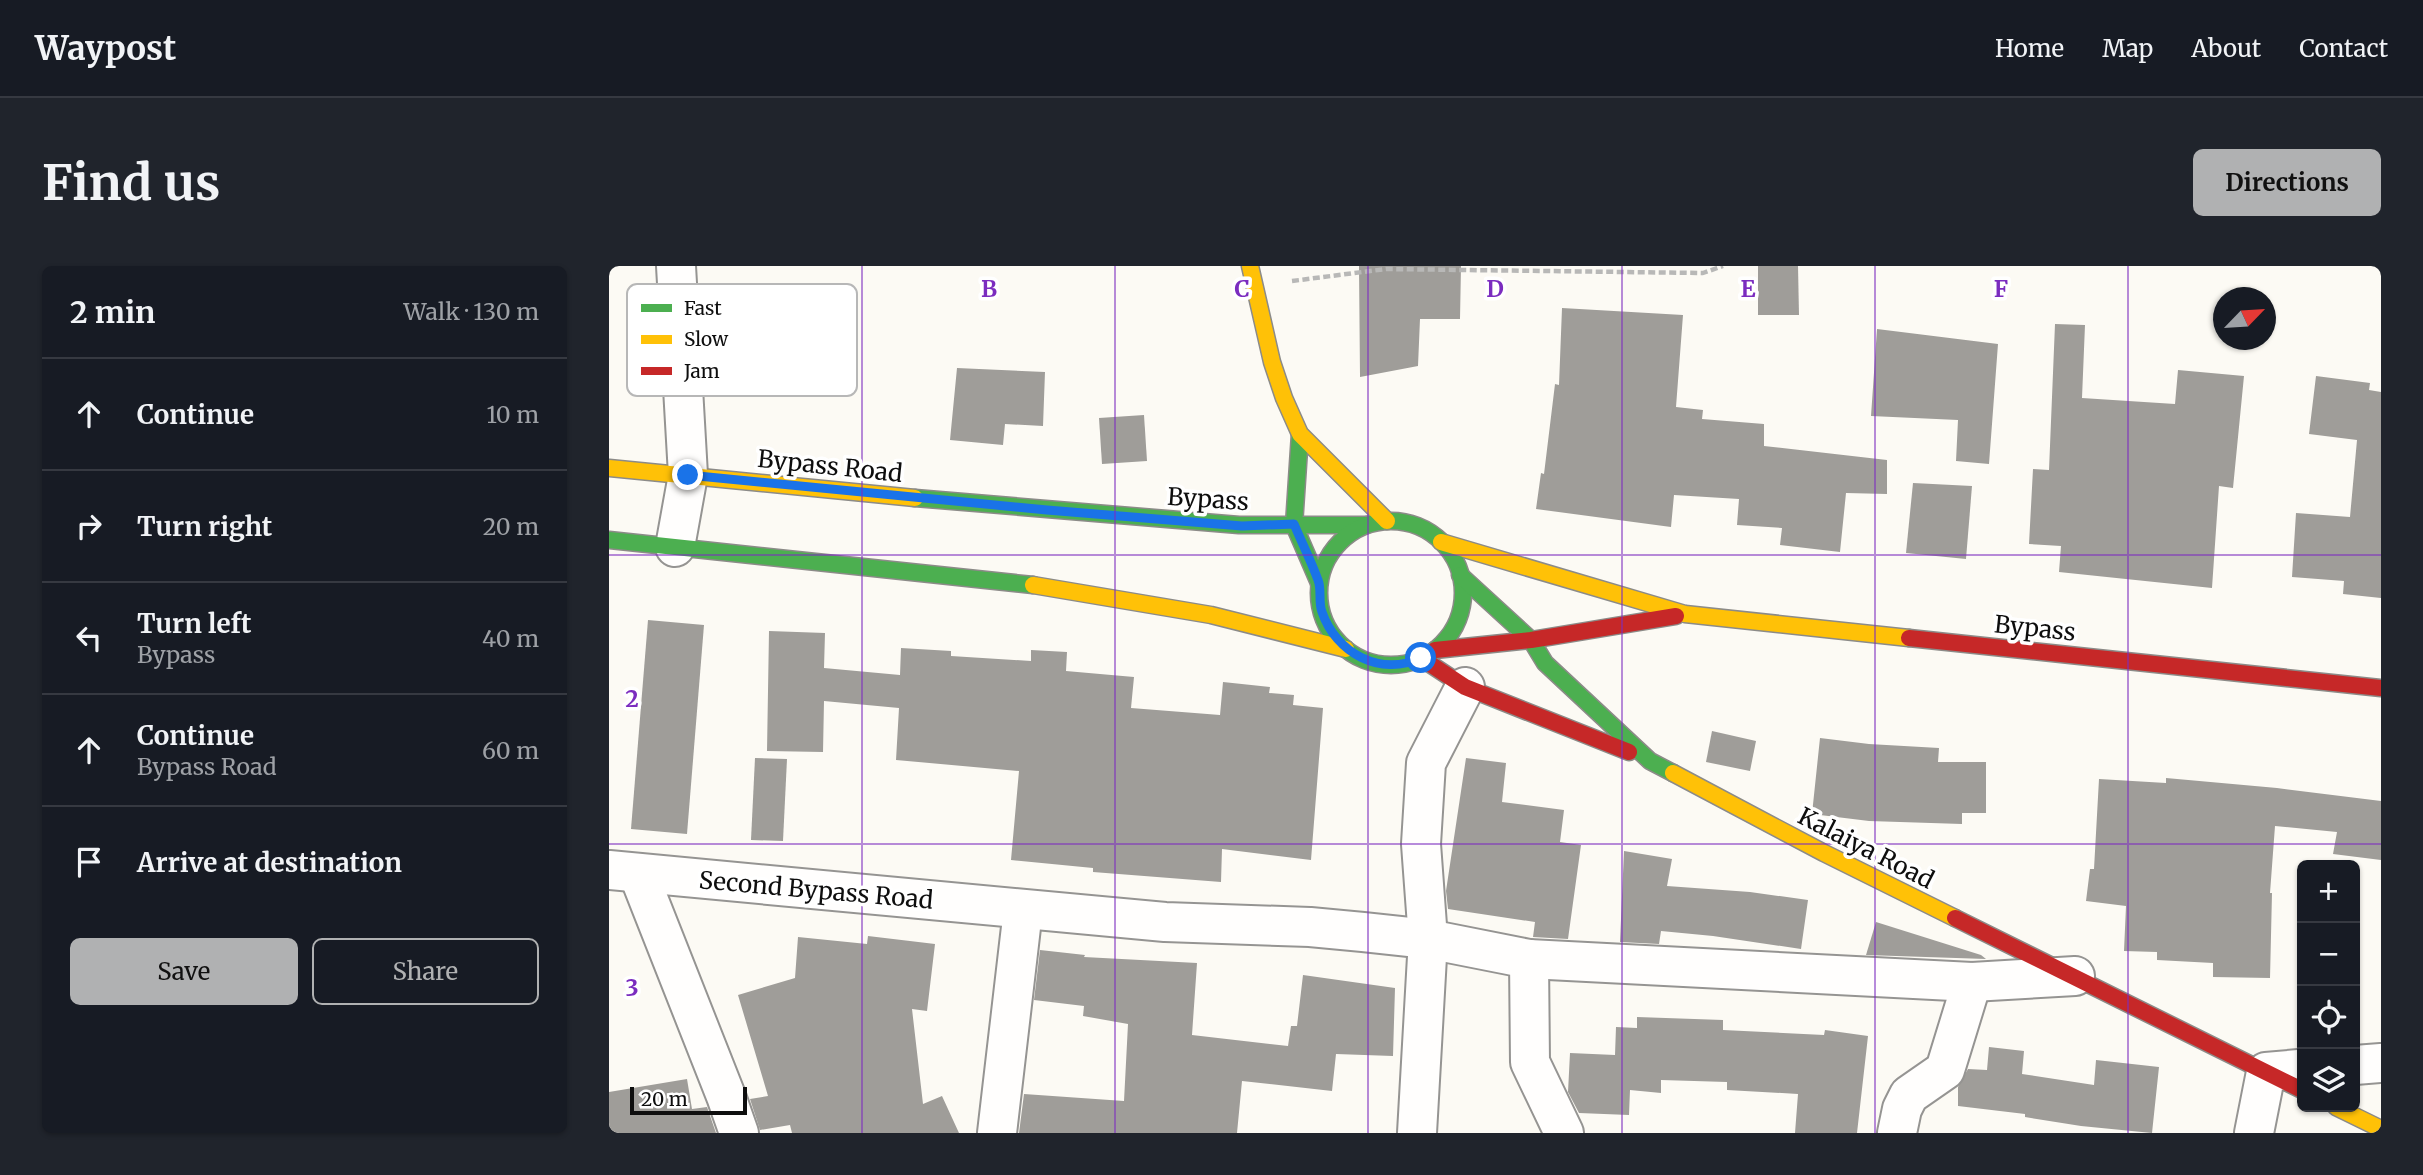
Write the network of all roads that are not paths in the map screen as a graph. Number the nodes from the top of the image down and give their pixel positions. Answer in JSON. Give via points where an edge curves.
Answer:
{"nodes":[{"id":1,"x":675,"y":266,"type":"edge"},
{"id":2,"x":1250,"y":266,"type":"edge"},
{"id":3,"x":676,"y":284,"type":"edge"},
{"id":4,"x":683,"y":396,"type":"edge"},
{"id":5,"x":1300,"y":434,"type":"junction"},
{"id":6,"x":609,"y":468,"type":"edge"},
{"id":7,"x":688,"y":475,"type":"junction"},
{"id":8,"x":1047,"y":510,"type":"joint"},
{"id":9,"x":1387,"y":521,"type":"junction"},
{"id":10,"x":1294,"y":524,"type":"junction"},
{"id":11,"x":1366,"y":525,"type":"junction"},
{"id":12,"x":609,"y":540,"type":"edge"},
{"id":13,"x":1441,"y":542,"type":"junction"},
{"id":14,"x":675,"y":547,"type":"junction"},
{"id":15,"x":1460,"y":575,"type":"junction"},
{"id":16,"x":1319,"y":583,"type":"junction"},
{"id":17,"x":1685,"y":614,"type":"junction"},
{"id":18,"x":1531,"y":640,"type":"junction"},
{"id":19,"x":1346,"y":649,"type":"junction"},
{"id":20,"x":1428,"y":654,"type":"junction"},
{"id":21,"x":1465,"y":687,"type":"junction"},
{"id":22,"x":2381,"y":688,"type":"edge"},
{"id":23,"x":1650,"y":761,"type":"junction"},
{"id":24,"x":624,"y":871,"type":"edge"},
{"id":25,"x":1023,"y":910,"type":"junction"},
{"id":26,"x":1428,"y":939,"type":"junction"},
{"id":27,"x":1529,"y":959,"type":"junction"},
{"id":28,"x":2075,"y":976,"type":"junction"},
{"id":29,"x":1972,"y":982,"type":"junction"},
{"id":30,"x":2381,"y":1063,"type":"edge"},
{"id":31,"x":2360,"y":1065,"type":"edge"},
{"id":32,"x":2284,"y":1071,"type":"edge"},
{"id":33,"x":2297,"y":1085,"type":"edge"},
{"id":34,"x":2346,"y":1112,"type":"edge"},
{"id":35,"x":2381,"y":1129,"type":"edge"},
{"id":36,"x":739,"y":1133,"type":"edge"},
{"id":37,"x":996,"y":1133,"type":"edge"},
{"id":38,"x":1417,"y":1133,"type":"edge"},
{"id":39,"x":1564,"y":1133,"type":"edge"},
{"id":40,"x":1897,"y":1133,"type":"edge"},
{"id":41,"x":2254,"y":1133,"type":"edge"}],
"edges":[{"from":1,"to":3,"type":"street"},
{"from":2,"to":5,"type":"main road","via":[[1272,362]]},
{"from":4,"to":7,"type":"street"},
{"from":5,"to":9,"type":"main road"},
{"from":5,"to":10,"type":"main road"},
{"from":6,"to":7,"type":"main road","name":"Bypass Road"},
{"from":7,"to":8,"type":"main road","name":"Bypass Road"},
{"from":7,"to":14,"type":"street"},
{"from":8,"to":10,"type":"main road","name":"Bypass","via":[[1242,526]]},
{"from":9,"to":11,"type":"main road"},
{"from":9,"to":13,"type":"main road","via":[[1407,523]]},
{"from":10,"to":11,"type":"main road","name":"Bypass"},
{"from":10,"to":16,"type":"main road"},
{"from":11,"to":16,"type":"main road","via":[[1330,554]]},
{"from":12,"to":14,"type":"main road"},
{"from":13,"to":15,"type":"main road"},
{"from":13,"to":17,"type":"main road"},
{"from":14,"to":19,"type":"main road","via":[[1035,585],[1211,615]]},
{"from":15,"to":18,"type":"main road","name":"Kalaiya Road"},
{"from":15,"to":20,"type":"main road","via":[[1463,593],[1454,628]]},
{"from":16,"to":19,"type":"main road","via":[[1320,608],[1329,631]]},
{"from":17,"to":18,"type":"main road"},
{"from":17,"to":22,"type":"main road","name":"Bypass"},
{"from":18,"to":20,"type":"main road"},
{"from":18,"to":23,"type":"main road","name":"Kalaiya Road","via":[[1545,663]]},
{"from":19,"to":20,"type":"main road","via":[[1378,664],[1396,665]]},
{"from":20,"to":21,"type":"main road"},
{"from":21,"to":23,"type":"main road"},
{"from":21,"to":26,"type":"street","via":[[1426,763],[1421,844]]},
{"from":23,"to":28,"type":"main road","name":"Kalaiya Road","via":[[1824,853]]},
{"from":24,"to":25,"type":"street","name":"Second Bypass Road"},
{"from":24,"to":36,"type":"street"},
{"from":25,"to":26,"type":"street","name":"Second Bypass Road"},
{"from":25,"to":37,"type":"street"},
{"from":26,"to":27,"type":"street","name":"Second Bypass Road"},
{"from":26,"to":38,"type":"street"},
{"from":27,"to":29,"type":"street","name":"Second Bypass Road"},
{"from":27,"to":39,"type":"street","via":[[1530,1062]]},
{"from":28,"to":29,"type":"street","name":"Second Bypass Road"},
{"from":28,"to":32,"type":"main road","name":"Kalaiya Road"},
{"from":29,"to":40,"type":"street","via":[[1945,1070],[1909,1095]]},
{"from":30,"to":31,"type":"street"},
{"from":32,"to":33,"type":"main road","name":"Kalaiya Road"},
{"from":32,"to":41,"type":"street"},
{"from":34,"to":35,"type":"main road"}]}
